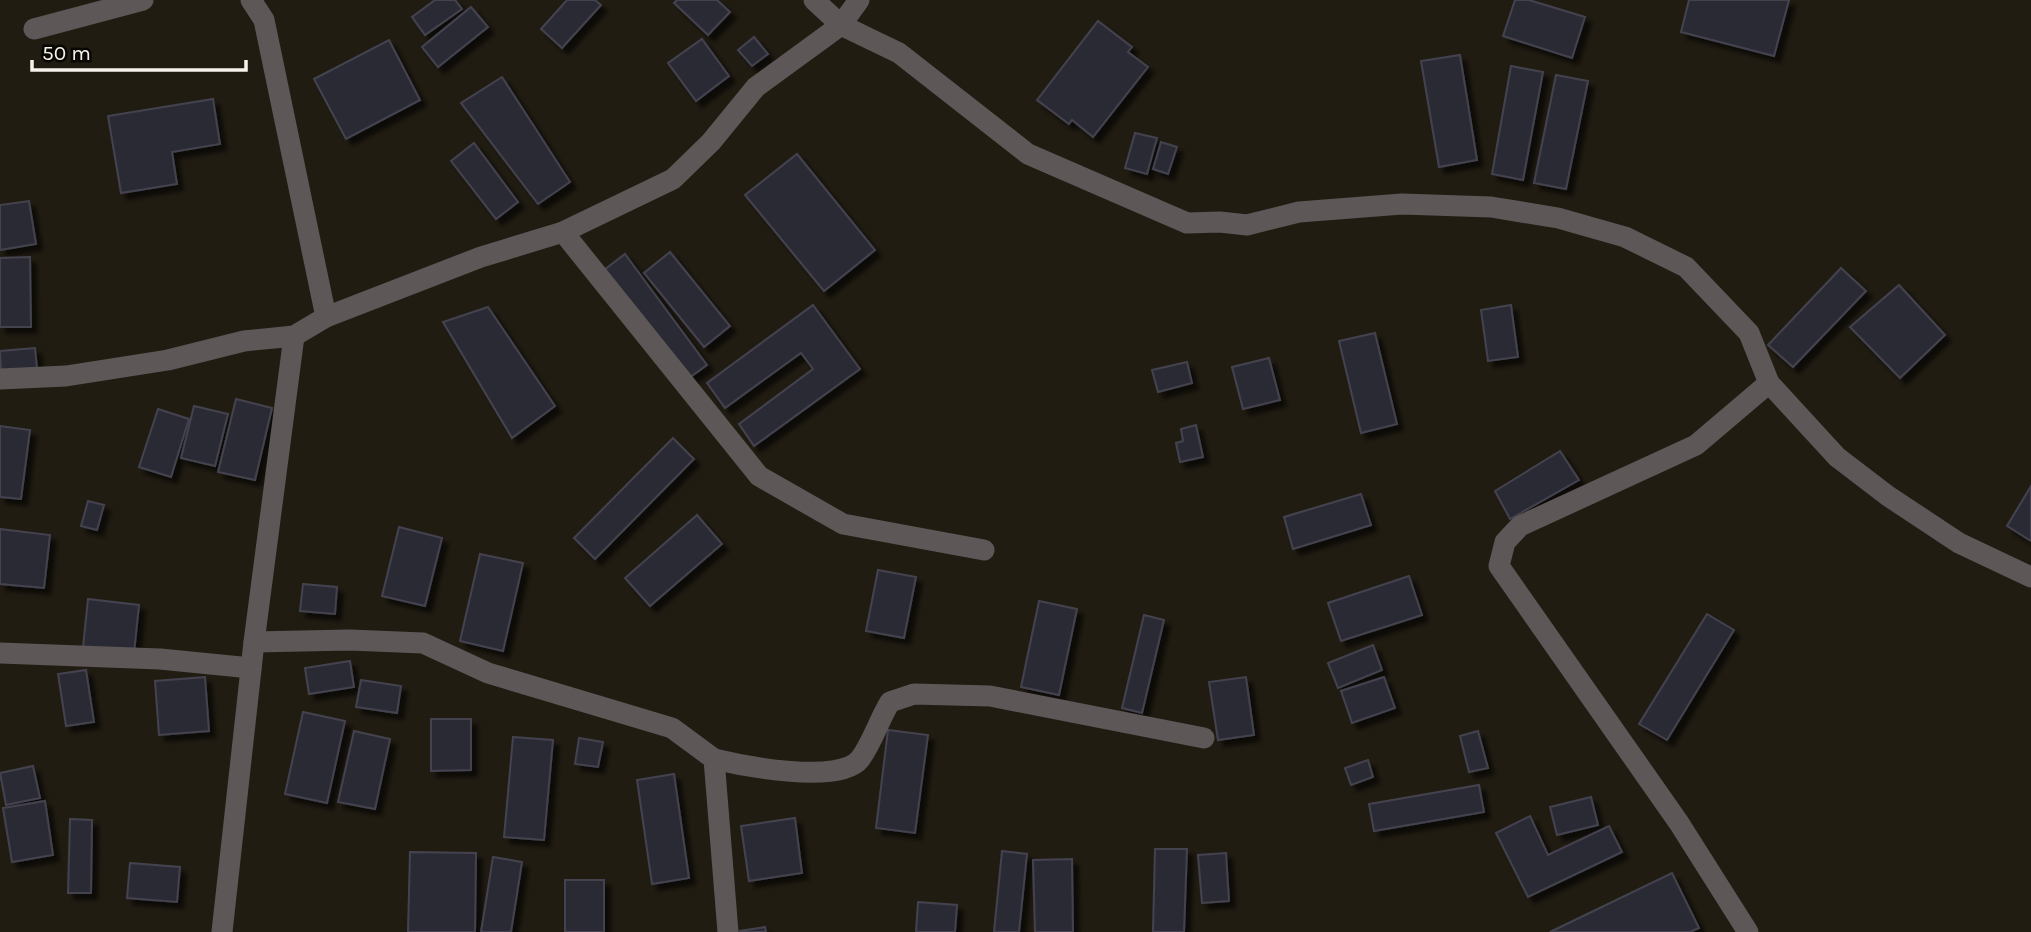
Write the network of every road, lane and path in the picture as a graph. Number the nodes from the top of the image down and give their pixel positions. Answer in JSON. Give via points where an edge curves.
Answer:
{"nodes":[{"id":1,"x":144,"y":0,"type":"edge"},
{"id":2,"x":250,"y":0,"type":"edge"},
{"id":3,"x":814,"y":0,"type":"edge"},
{"id":4,"x":859,"y":0,"type":"edge"},
{"id":5,"x":841,"y":25,"type":"junction"},
{"id":6,"x":34,"y":29,"type":"dead end"},
{"id":7,"x":563,"y":232,"type":"junction"},
{"id":8,"x":326,"y":317,"type":"junction"},
{"id":9,"x":294,"y":335,"type":"junction"},
{"id":10,"x":0,"y":379,"type":"edge"},
{"id":11,"x":1769,"y":383,"type":"junction"},
{"id":12,"x":984,"y":550,"type":"dead end"},
{"id":13,"x":2031,"y":577,"type":"edge"},
{"id":14,"x":254,"y":642,"type":"junction"},
{"id":15,"x":0,"y":653,"type":"edge"},
{"id":16,"x":251,"y":668,"type":"junction"},
{"id":17,"x":1204,"y":738,"type":"dead end"},
{"id":18,"x":714,"y":759,"type":"junction"},
{"id":19,"x":222,"y":932,"type":"edge"},
{"id":20,"x":728,"y":932,"type":"edge"},
{"id":21,"x":1748,"y":932,"type":"edge"}],
"edges":[{"from":1,"to":6,"type":"street"},
{"from":2,"to":8,"type":"street","via":[[264,20]]},
{"from":3,"to":5,"type":"street"},
{"from":4,"to":5,"type":"street"},
{"from":5,"to":7,"type":"street","via":[[756,87],[673,179]]},
{"from":5,"to":11,"type":"street","via":[[899,53],[1028,154],[1187,223],[1247,225],[1299,212],[1440,205],[1491,207],[1558,218],[1625,237],[1686,267],[1749,333]]},
{"from":7,"to":8,"type":"street","via":[[481,257]]},
{"from":7,"to":12,"type":"street","via":[[759,476],[843,524]]},
{"from":8,"to":9,"type":"street"},
{"from":9,"to":10,"type":"street","via":[[66,376]]},
{"from":9,"to":14,"type":"street"},
{"from":11,"to":13,"type":"street","via":[[1837,457],[1888,496],[1959,543]]},
{"from":11,"to":21,"type":"street","via":[[1696,445],[1520,526],[1505,542],[1499,566],[1679,822]]},
{"from":14,"to":16,"type":"street"},
{"from":14,"to":18,"type":"street","via":[[423,643],[488,673],[672,728]]},
{"from":15,"to":16,"type":"street","via":[[160,659]]},
{"from":16,"to":19,"type":"street"},
{"from":17,"to":18,"type":"street","via":[[990,696],[914,694],[890,702],[859,761],[833,773]]},
{"from":18,"to":20,"type":"street"}]}
